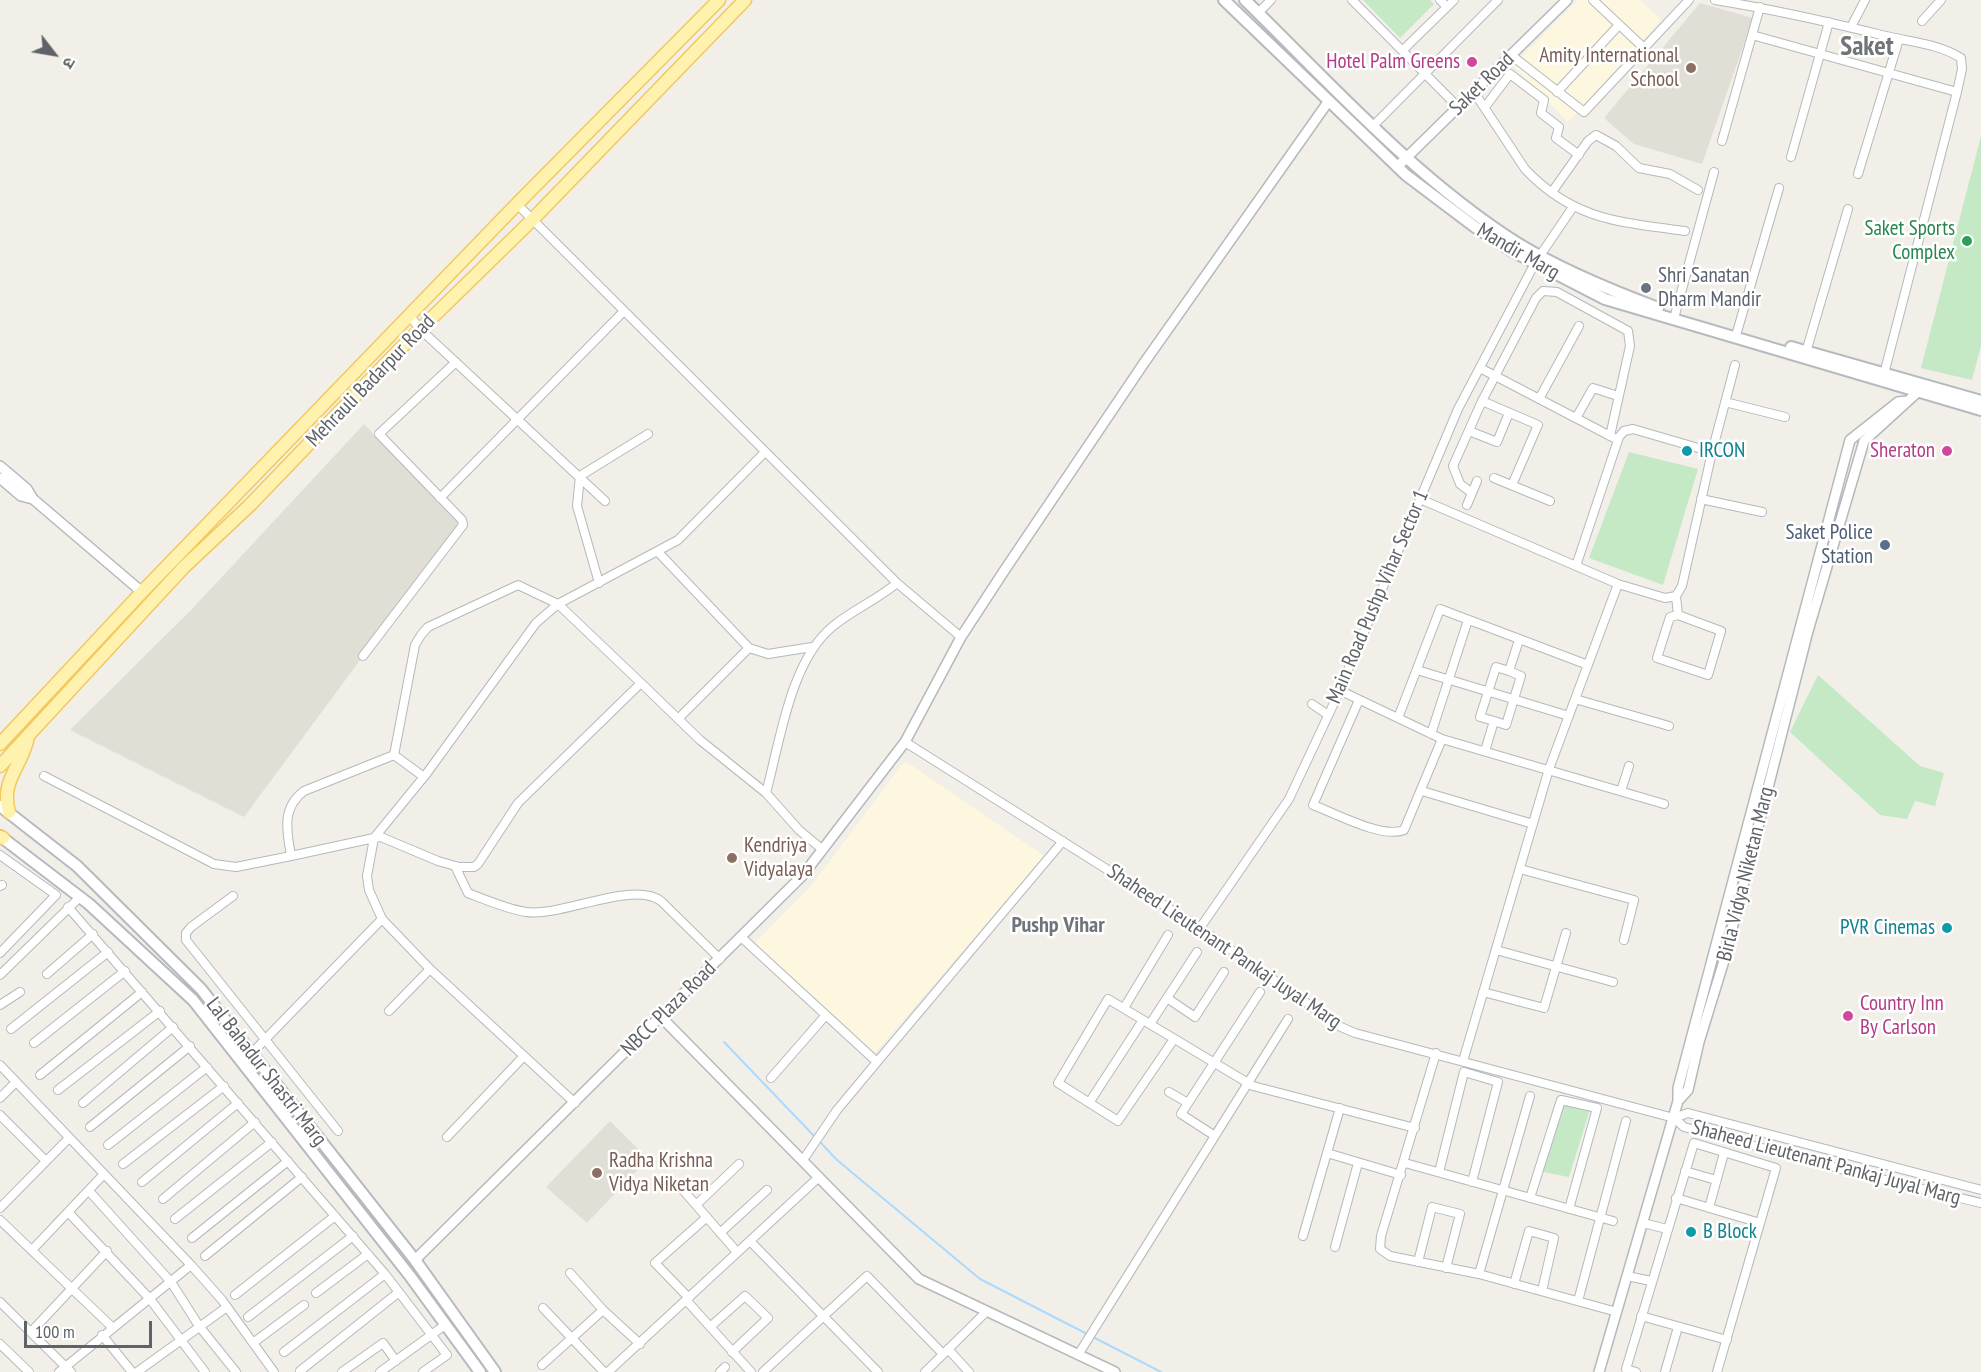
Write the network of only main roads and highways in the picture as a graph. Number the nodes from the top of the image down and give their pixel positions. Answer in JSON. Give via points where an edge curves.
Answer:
{"nodes":[{"id":1,"x":719,"y":0,"type":"edge"},
{"id":2,"x":745,"y":0,"type":"edge"},
{"id":3,"x":1224,"y":0,"type":"edge"},
{"id":4,"x":1245,"y":0,"type":"edge"},
{"id":5,"x":1537,"y":259,"type":"junction"},
{"id":6,"x":1883,"y":378,"type":"junction"},
{"id":7,"x":1921,"y":388,"type":"junction"},
{"id":8,"x":1981,"y":401,"type":"edge"},
{"id":9,"x":1981,"y":410,"type":"edge"},
{"id":10,"x":28,"y":736,"type":"junction"},
{"id":11,"x":0,"y":744,"type":"edge"},
{"id":12,"x":0,"y":766,"type":"edge"},
{"id":13,"x":4,"y":809,"type":"edge"},
{"id":14,"x":1,"y":837,"type":"edge"},
{"id":15,"x":480,"y":1372,"type":"edge"},
{"id":16,"x":495,"y":1372,"type":"edge"}],
"edges":[{"from":1,"to":11,"type":"main road","name":"Mehrauli Badarpur Road","via":[[142,592]]},
{"from":2,"to":10,"type":"main road","name":"Mehrauli Badarpur Road","via":[[532,220],[184,567]]},
{"from":3,"to":5,"type":"main road","name":"Mandir Marg","via":[[1397,167],[1475,228]]},
{"from":4,"to":5,"type":"main road","name":"Mandir Marg","via":[[1406,159]]},
{"from":5,"to":6,"type":"main road","name":"Mandir Marg","via":[[1675,315]]},
{"from":5,"to":6,"type":"main road","name":"Mandir Marg","via":[[1605,299]]},
{"from":6,"to":7,"type":"main road"},
{"from":7,"to":8,"type":"main road"},
{"from":7,"to":9,"type":"main road"},
{"from":10,"to":12,"type":"main road","name":"Mehrauli Badarpur Road"},
{"from":10,"to":13,"type":"main road","via":[[25,752],[3,789]]},
{"from":13,"to":16,"type":"main road","name":"Lal Bahadur Shastri Marg","via":[[77,866],[201,989],[416,1260]]},
{"from":14,"to":15,"type":"main road","name":"Lal Bahadur Shastri Marg","via":[[80,897],[193,1000],[410,1276]]}]}
